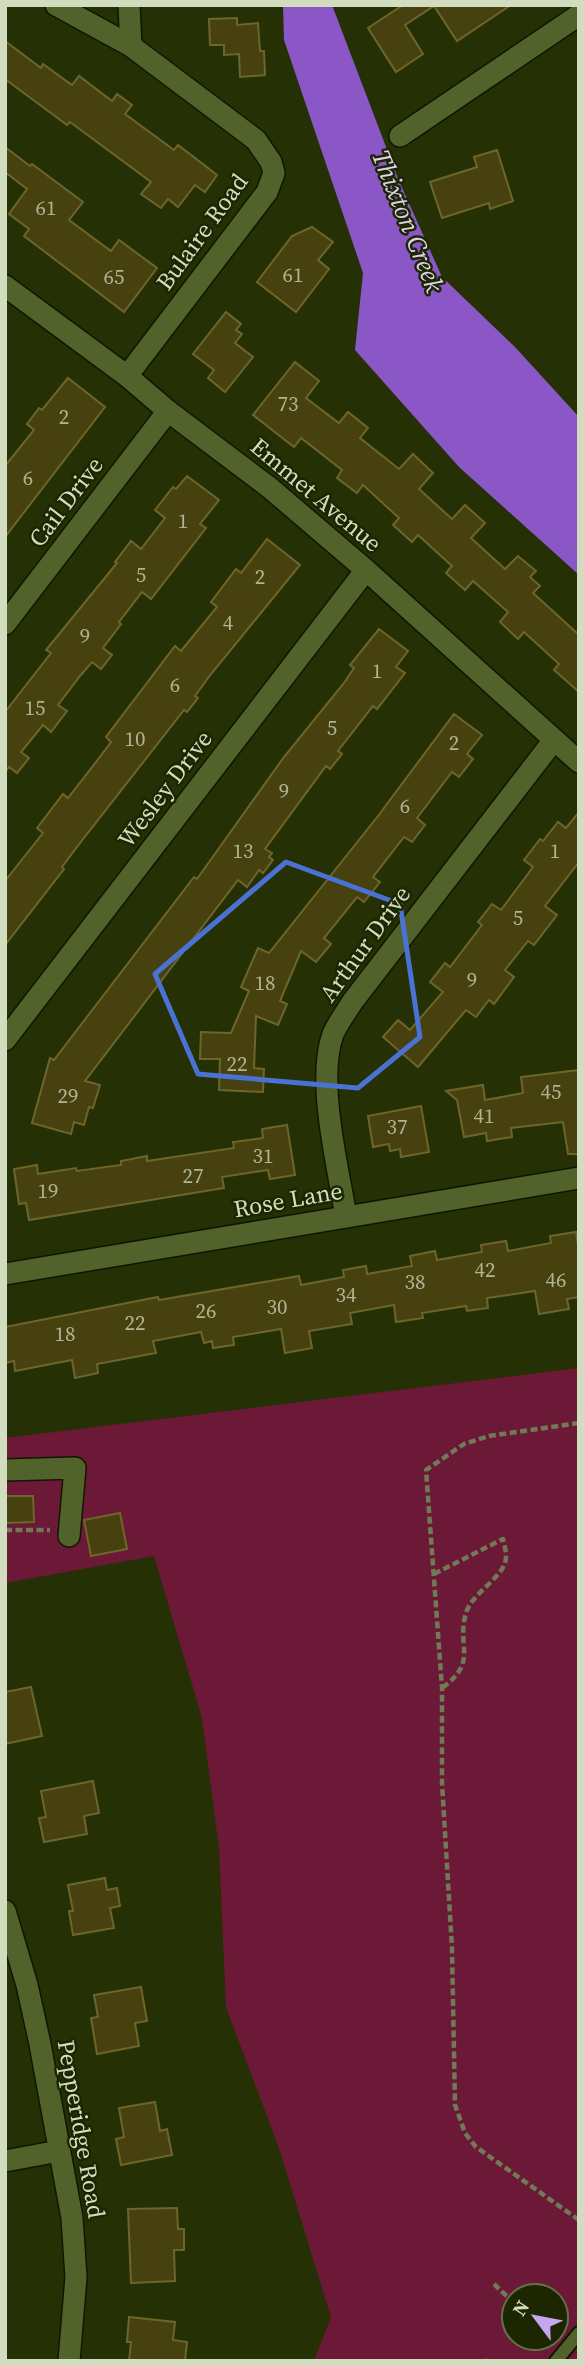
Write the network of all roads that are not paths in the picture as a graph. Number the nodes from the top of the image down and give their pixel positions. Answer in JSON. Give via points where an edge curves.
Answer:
{"nodes":[{"id":1,"x":56,"y":5,"type":"edge"},
{"id":2,"x":129,"y":5,"type":"edge"},
{"id":3,"x":579,"y":15,"type":"edge"},
{"id":4,"x":131,"y":46,"type":"junction"},
{"id":5,"x":400,"y":136,"type":"dead end"},
{"id":6,"x":5,"y":286,"type":"edge"},
{"id":7,"x":127,"y":376,"type":"junction"},
{"id":8,"x":168,"y":411,"type":"junction"},
{"id":9,"x":366,"y":570,"type":"junction"},
{"id":10,"x":5,"y":624,"type":"edge"},
{"id":11,"x":554,"y":740,"type":"junction"},
{"id":12,"x":579,"y":762,"type":"edge"},
{"id":13,"x":5,"y":1040,"type":"edge"},
{"id":14,"x":579,"y":1178,"type":"edge"},
{"id":15,"x":346,"y":1217,"type":"junction"},
{"id":16,"x":5,"y":1274,"type":"edge"},
{"id":17,"x":5,"y":1470,"type":"edge"},
{"id":18,"x":70,"y":1533,"type":"road end"},
{"id":19,"x":5,"y":1911,"type":"edge"},
{"id":20,"x":59,"y":2151,"type":"junction"},
{"id":21,"x":5,"y":2161,"type":"edge"},
{"id":22,"x":579,"y":2333,"type":"edge"},
{"id":23,"x":69,"y":2361,"type":"edge"},
{"id":24,"x":556,"y":2361,"type":"edge"}],
"edges":[{"from":1,"to":4,"type":"street","name":"Bulaire Road"},
{"from":2,"to":4,"type":"street"},
{"from":3,"to":5,"type":"street"},
{"from":4,"to":7,"type":"street","name":"Bulaire Road","via":[[256,140],[274,173],[268,192]]},
{"from":6,"to":7,"type":"street","name":"Emmet Avenue"},
{"from":7,"to":8,"type":"street","name":"Emmet Avenue"},
{"from":8,"to":9,"type":"street","name":"Emmet Avenue","via":[[270,488]]},
{"from":8,"to":10,"type":"street","name":"Cail Drive"},
{"from":9,"to":11,"type":"street","name":"Emmet Avenue"},
{"from":9,"to":13,"type":"street","name":"Wesley Drive"},
{"from":11,"to":12,"type":"street","name":"Emmet Avenue"},
{"from":11,"to":15,"type":"street","name":"Arthur Drive","via":[[352,1001],[334,1032],[326,1087]]},
{"from":14,"to":15,"type":"street","name":"Rose Lane"},
{"from":15,"to":16,"type":"street","name":"Rose Lane"},
{"from":17,"to":18,"type":"street","via":[[75,1468]]},
{"from":19,"to":20,"type":"street","name":"Pepperidge Road","via":[[27,1985]]},
{"from":20,"to":21,"type":"street"},
{"from":20,"to":23,"type":"street","name":"Pepperidge Road","via":[[72,2218],[76,2277]]},
{"from":22,"to":24,"type":"lane"}]}
